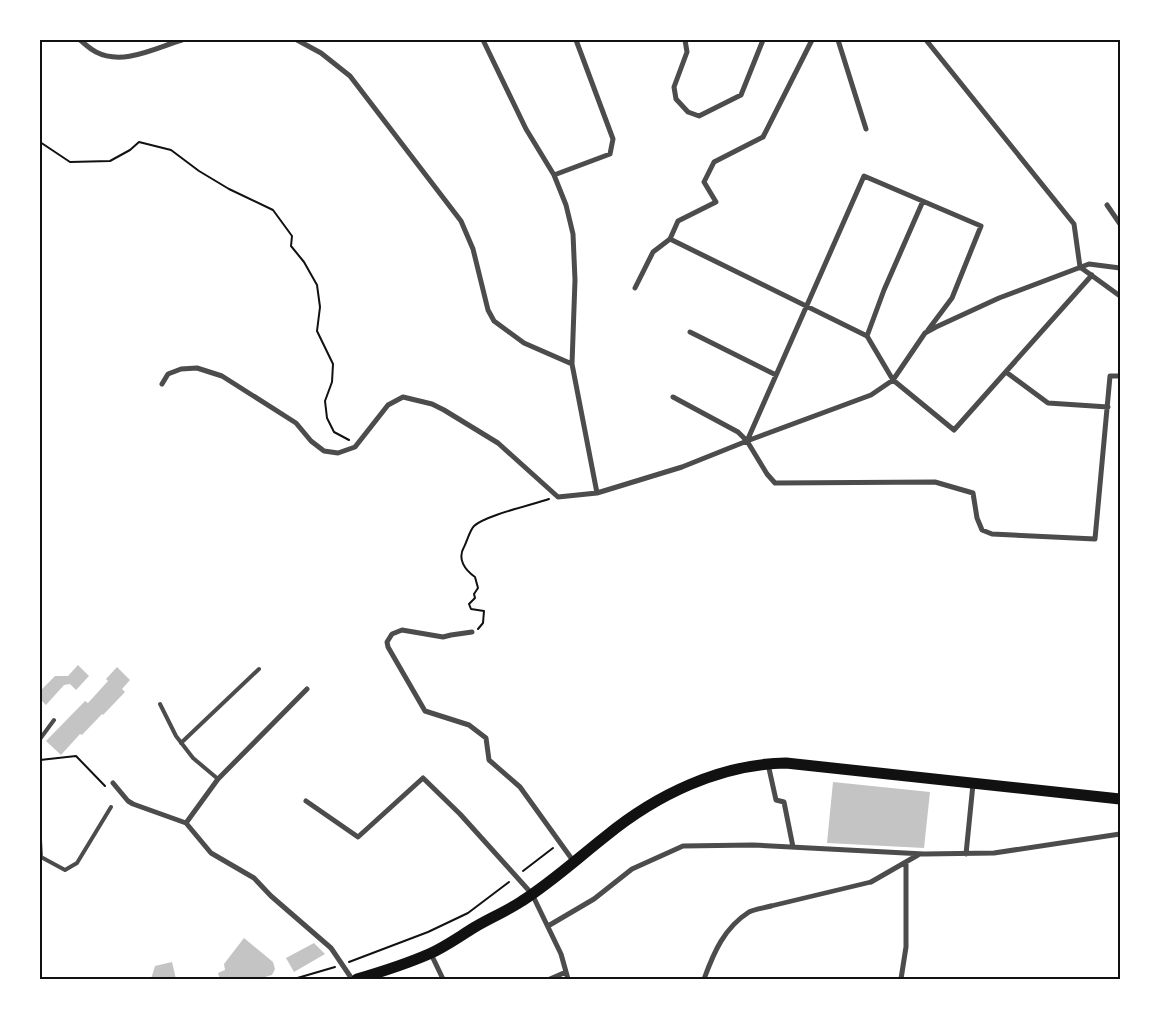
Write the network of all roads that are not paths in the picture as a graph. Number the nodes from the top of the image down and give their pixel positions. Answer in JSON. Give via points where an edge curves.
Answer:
{"nodes":[{"id":1,"x":80,"y":40,"type":"edge"},
{"id":2,"x":182,"y":40,"type":"edge"},
{"id":3,"x":297,"y":40,"type":"edge"},
{"id":4,"x":483,"y":40,"type":"edge"},
{"id":5,"x":576,"y":40,"type":"edge"},
{"id":6,"x":685,"y":40,"type":"edge"},
{"id":7,"x":763,"y":40,"type":"edge"},
{"id":8,"x":812,"y":40,"type":"edge"},
{"id":9,"x":838,"y":40,"type":"edge"},
{"id":10,"x":926,"y":40,"type":"edge"},
{"id":11,"x":866,"y":129,"type":"dead end"},
{"id":12,"x":554,"y":175,"type":"junction"},
{"id":13,"x":923,"y":201,"type":"junction"},
{"id":14,"x":1107,"y":205,"type":"dead end"},
{"id":15,"x":1120,"y":224,"type":"edge"},
{"id":16,"x":670,"y":239,"type":"junction"},
{"id":17,"x":1080,"y":267,"type":"junction"},
{"id":18,"x":1120,"y":268,"type":"edge"},
{"id":19,"x":1092,"y":275,"type":"junction"},
{"id":20,"x":635,"y":288,"type":"dead end"},
{"id":21,"x":1120,"y":296,"type":"edge"},
{"id":22,"x":806,"y":306,"type":"junction"},
{"id":23,"x":690,"y":332,"type":"dead end"},
{"id":24,"x":925,"y":333,"type":"junction"},
{"id":25,"x":867,"y":336,"type":"junction"},
{"id":26,"x":572,"y":364,"type":"junction"},
{"id":27,"x":1006,"y":372,"type":"junction"},
{"id":28,"x":776,"y":375,"type":"junction"},
{"id":29,"x":1120,"y":376,"type":"edge"},
{"id":30,"x":893,"y":380,"type":"junction"},
{"id":31,"x":162,"y":384,"type":"dead end"},
{"id":32,"x":673,"y":397,"type":"dead end"},
{"id":33,"x":1108,"y":407,"type":"junction"},
{"id":34,"x":746,"y":441,"type":"junction"},
{"id":35,"x":597,"y":493,"type":"junction"},
{"id":36,"x":472,"y":632,"type":"road end"},
{"id":37,"x":259,"y":669,"type":"dead end"},
{"id":38,"x":307,"y":689,"type":"dead end"},
{"id":39,"x":160,"y":704,"type":"dead end"},
{"id":40,"x":54,"y":720,"type":"dead end"},
{"id":41,"x":40,"y":739,"type":"edge"},
{"id":42,"x":181,"y":743,"type":"junction"},
{"id":43,"x":768,"y":764,"type":"junction"},
{"id":44,"x":218,"y":779,"type":"junction"},
{"id":45,"x":113,"y":783,"type":"dead end"},
{"id":46,"x":973,"y":784,"type":"junction"},
{"id":47,"x":1120,"y":799,"type":"edge"},
{"id":48,"x":306,"y":801,"type":"dead end"},
{"id":49,"x":111,"y":807,"type":"dead end"},
{"id":50,"x":186,"y":823,"type":"junction"},
{"id":51,"x":1120,"y":834,"type":"edge"},
{"id":52,"x":40,"y":840,"type":"edge"},
{"id":53,"x":793,"y":847,"type":"junction"},
{"id":54,"x":919,"y":854,"type":"junction"},
{"id":55,"x":966,"y":854,"type":"junction"},
{"id":56,"x":40,"y":857,"type":"edge"},
{"id":57,"x":574,"y":862,"type":"junction"},
{"id":58,"x":906,"y":862,"type":"junction"},
{"id":59,"x":871,"y":882,"type":"joint"},
{"id":60,"x":532,"y":894,"type":"junction"},
{"id":61,"x":771,"y":906,"type":"joint"},
{"id":62,"x":548,"y":926,"type":"junction"},
{"id":63,"x":431,"y":954,"type":"junction"},
{"id":64,"x":566,"y":972,"type":"junction"},
{"id":65,"x":352,"y":979,"type":"edge"},
{"id":66,"x":357,"y":979,"type":"edge"},
{"id":67,"x":443,"y":979,"type":"edge"},
{"id":68,"x":550,"y":979,"type":"edge"},
{"id":69,"x":568,"y":979,"type":"edge"},
{"id":70,"x":704,"y":979,"type":"edge"},
{"id":71,"x":901,"y":979,"type":"edge"}],
"edges":[{"from":1,"to":2,"type":"street","via":[[96,52],[130,58]]},
{"from":3,"to":26,"type":"street","via":[[321,53],[350,76],[461,221],[494,321],[524,343]]},
{"from":4,"to":12,"type":"street","via":[[526,128]]},
{"from":5,"to":12,"type":"street","via":[[613,139],[610,154]]},
{"from":6,"to":7,"type":"street","via":[[687,52],[674,87],[676,99],[688,112],[699,116],[741,95]]},
{"from":8,"to":16,"type":"street","via":[[763,138],[714,162],[704,182],[716,202],[678,221]]},
{"from":9,"to":11,"type":"street"},
{"from":10,"to":17,"type":"street","via":[[1074,224]]},
{"from":12,"to":26,"type":"street","via":[[573,234]]},
{"from":13,"to":22,"type":"street","via":[[864,176]]},
{"from":13,"to":24,"type":"street","via":[[980,226],[952,298]]},
{"from":13,"to":25,"type":"street"},
{"from":14,"to":15,"type":"street"},
{"from":16,"to":20,"type":"street","via":[[653,252]]},
{"from":16,"to":22,"type":"street"},
{"from":17,"to":18,"type":"street","via":[[1089,264]]},
{"from":17,"to":19,"type":"street"},
{"from":17,"to":24,"type":"street","via":[[1000,298]]},
{"from":19,"to":21,"type":"street"},
{"from":19,"to":27,"type":"street"},
{"from":22,"to":25,"type":"street"},
{"from":22,"to":28,"type":"street"},
{"from":23,"to":28,"type":"street"},
{"from":24,"to":30,"type":"street"},
{"from":25,"to":30,"type":"street"},
{"from":26,"to":35,"type":"street"},
{"from":27,"to":30,"type":"street","via":[[954,430]]},
{"from":27,"to":33,"type":"street","via":[[1048,403]]},
{"from":28,"to":34,"type":"street"},
{"from":29,"to":33,"type":"street","via":[[1110,376]]},
{"from":30,"to":34,"type":"street","via":[[871,395]]},
{"from":31,"to":35,"type":"street","via":[[168,374],[181,369],[197,368],[222,376],[296,423],[324,451],[338,453],[355,447],[388,405],[403,397],[432,404],[498,443],[558,497]]},
{"from":32,"to":34,"type":"street","via":[[738,432]]},
{"from":33,"to":34,"type":"street","via":[[1095,539],[992,534],[982,530],[973,493],[935,482],[775,483]]},
{"from":34,"to":35,"type":"street","via":[[682,467]]},
{"from":36,"to":57,"type":"street","via":[[443,637],[402,630],[392,634],[387,642],[425,711],[469,725],[486,738],[489,760],[520,787]]},
{"from":37,"to":42,"type":"lane"},
{"from":38,"to":44,"type":"street"},
{"from":39,"to":42,"type":"lane"},
{"from":40,"to":41,"type":"lane"},
{"from":42,"to":44,"type":"lane","via":[[192,758]]},
{"from":43,"to":46,"type":"main road","via":[[795,764]]},
{"from":43,"to":53,"type":"street","via":[[776,800],[784,802]]},
{"from":43,"to":57,"type":"main road","via":[[698,781],[648,805]]},
{"from":44,"to":50,"type":"street"},
{"from":45,"to":50,"type":"street","via":[[133,804]]},
{"from":46,"to":47,"type":"main road"},
{"from":46,"to":55,"type":"street"},
{"from":48,"to":60,"type":"street","via":[[358,837],[423,778]]},
{"from":49,"to":56,"type":"lane","via":[[77,863],[65,870]]},
{"from":50,"to":65,"type":"street","via":[[211,853],[254,878],[331,948]]},
{"from":51,"to":55,"type":"street","via":[[994,854]]},
{"from":52,"to":56,"type":"lane"},
{"from":53,"to":54,"type":"street"},
{"from":53,"to":62,"type":"street","via":[[683,846],[632,869],[594,899]]},
{"from":54,"to":55,"type":"street"},
{"from":54,"to":58,"type":"street"},
{"from":57,"to":60,"type":"main road"},
{"from":58,"to":59,"type":"street"},
{"from":58,"to":71,"type":"street","via":[[906,946]]},
{"from":59,"to":61,"type":"street"},
{"from":60,"to":62,"type":"street"},
{"from":60,"to":63,"type":"main road"},
{"from":61,"to":70,"type":"street","via":[[750,911],[728,929],[714,951]]},
{"from":62,"to":64,"type":"street"},
{"from":63,"to":66,"type":"main road"},
{"from":63,"to":67,"type":"street"},
{"from":64,"to":68,"type":"street"},
{"from":64,"to":69,"type":"street"}]}
